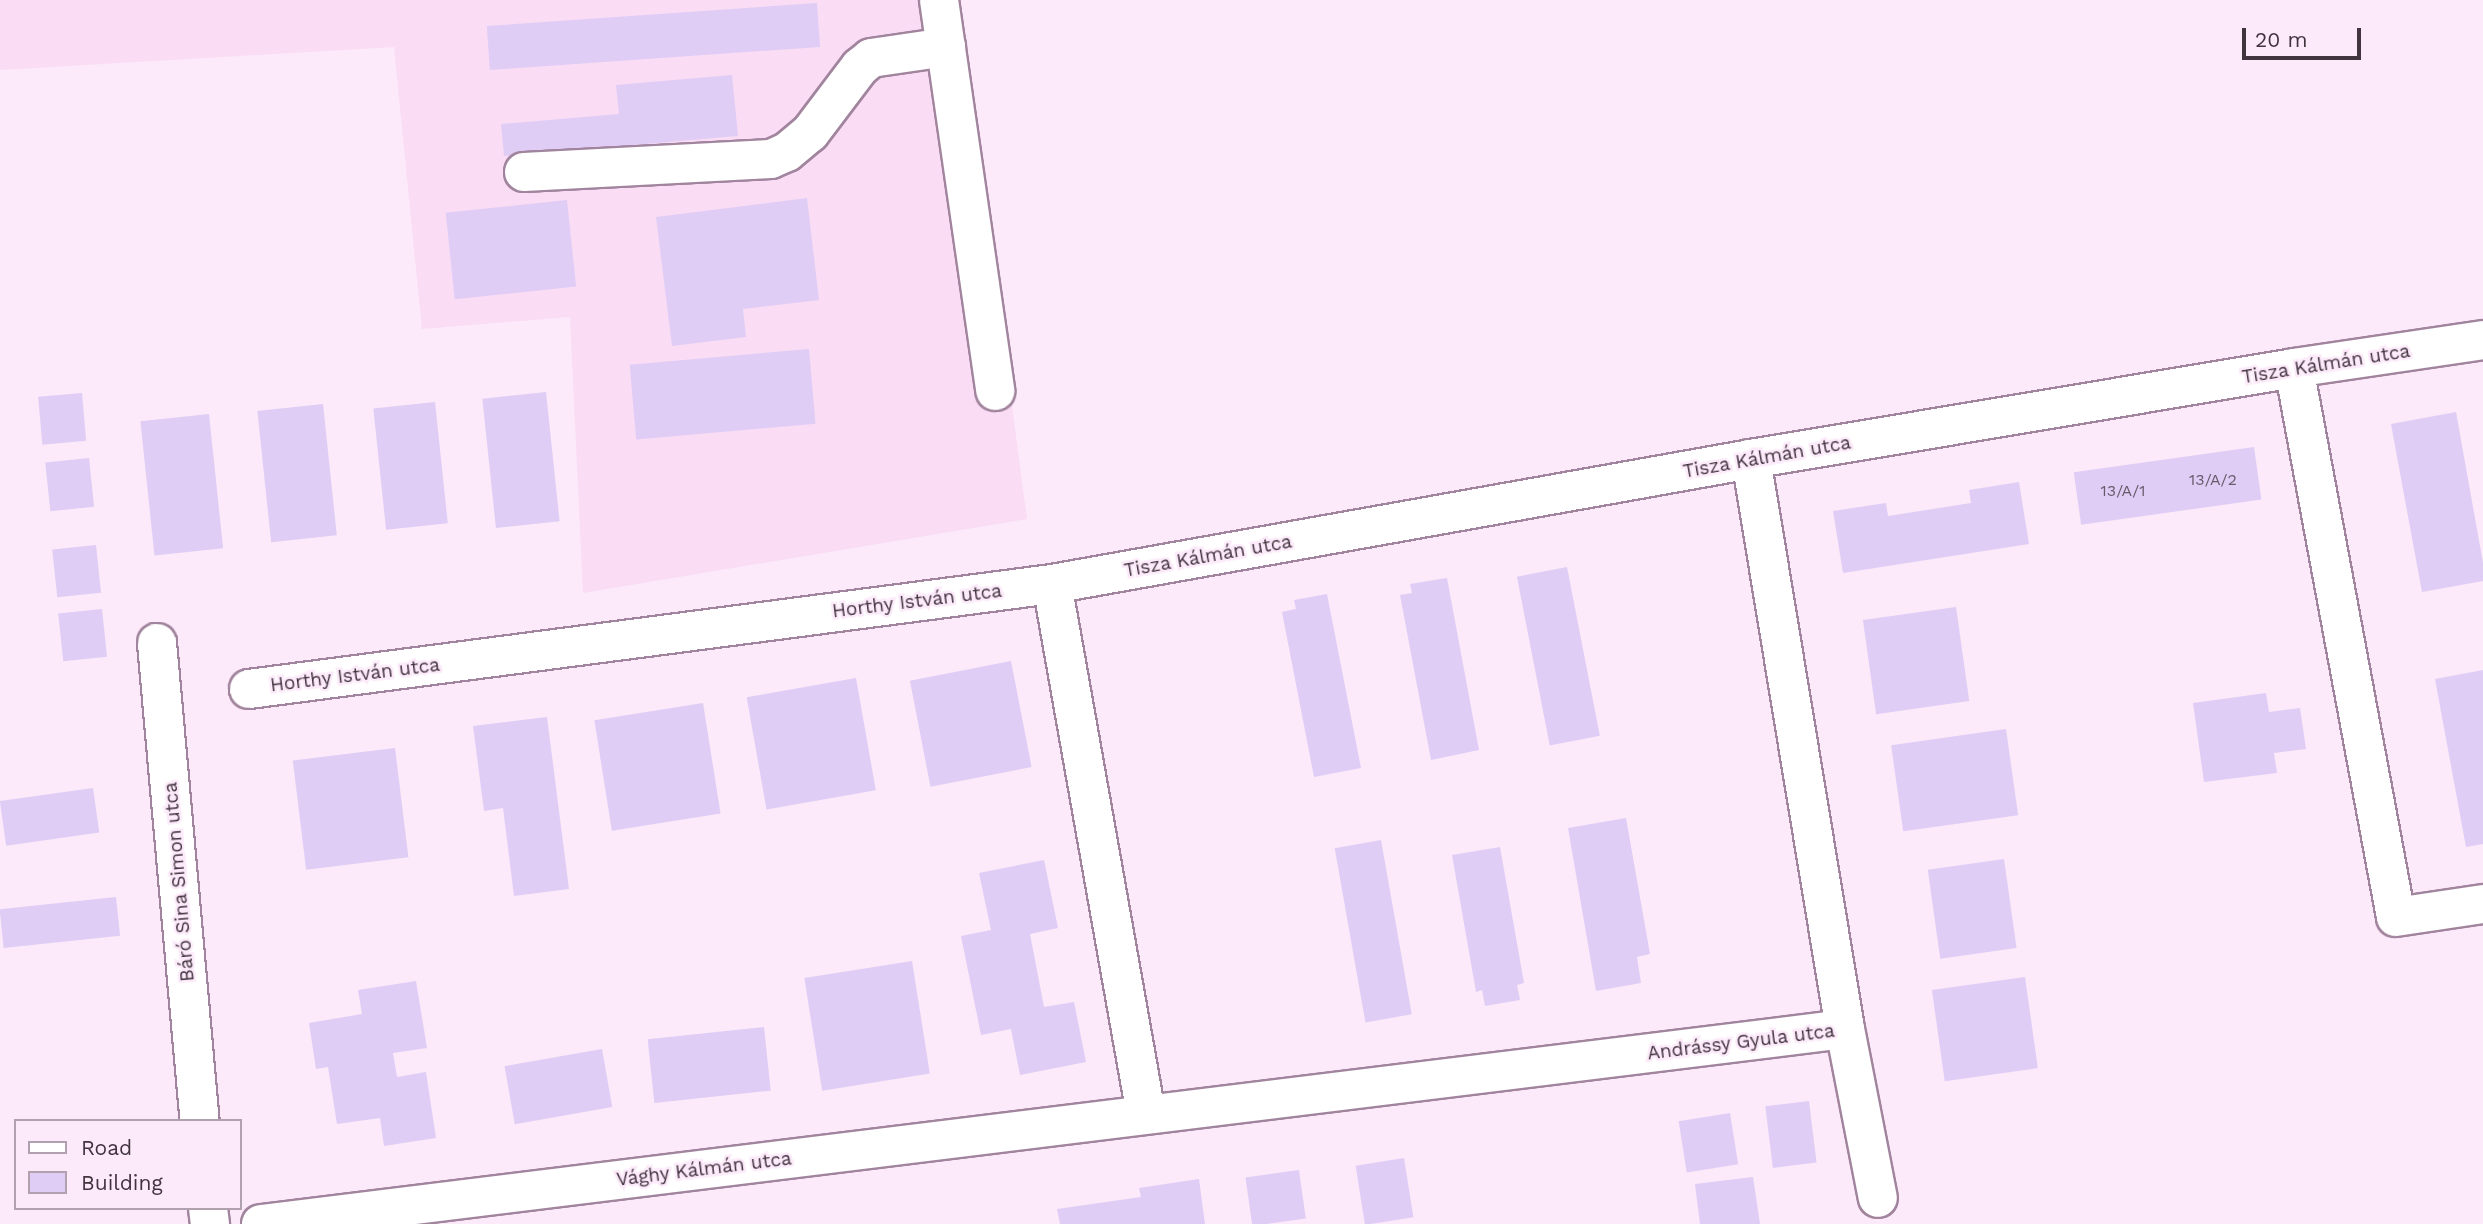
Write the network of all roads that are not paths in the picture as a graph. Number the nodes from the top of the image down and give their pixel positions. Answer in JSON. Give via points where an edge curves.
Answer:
{"nodes":[{"id":1,"x":939,"y":0,"type":"edge"},
{"id":2,"x":946,"y":47,"type":"junction"},
{"id":3,"x":524,"y":172,"type":"dead end"},
{"id":4,"x":2483,"y":340,"type":"edge"},
{"id":5,"x":2294,"y":368,"type":"junction"},
{"id":6,"x":995,"y":391,"type":"dead end"},
{"id":7,"x":1751,"y":459,"type":"junction"},
{"id":8,"x":1052,"y":584,"type":"junction"},
{"id":9,"x":157,"y":643,"type":"dead end"},
{"id":10,"x":249,"y":689,"type":"dead end"},
{"id":11,"x":2483,"y":904,"type":"edge"},
{"id":12,"x":1845,"y":1029,"type":"junction"},
{"id":13,"x":1146,"y":1114,"type":"junction"},
{"id":14,"x":200,"y":1119,"type":"edge"},
{"id":15,"x":1878,"y":1198,"type":"dead end"},
{"id":16,"x":261,"y":1224,"type":"edge"}],
"edges":[{"from":1,"to":2,"type":"street"},
{"from":2,"to":3,"type":"street","via":[[871,58],[810,133],[771,159]]},
{"from":2,"to":6,"type":"street"},
{"from":4,"to":5,"type":"street","name":"Tisza Kálmán utca"},
{"from":5,"to":7,"type":"street","name":"Tisza Kálmán utca"},
{"from":5,"to":11,"type":"street","via":[[2396,916]]},
{"from":7,"to":8,"type":"street","name":"Tisza Kálmán utca"},
{"from":7,"to":12,"type":"street","name":"Andrássy Gyula utca"},
{"from":8,"to":10,"type":"street","name":"Horthy István utca"},
{"from":8,"to":13,"type":"street"},
{"from":9,"to":14,"type":"street","name":"Báró Sina Simon utca"},
{"from":12,"to":13,"type":"street","name":"Andrássy Gyula utca"},
{"from":12,"to":15,"type":"street"},
{"from":13,"to":16,"type":"street","name":"Vághy Kálmán utca"}]}
